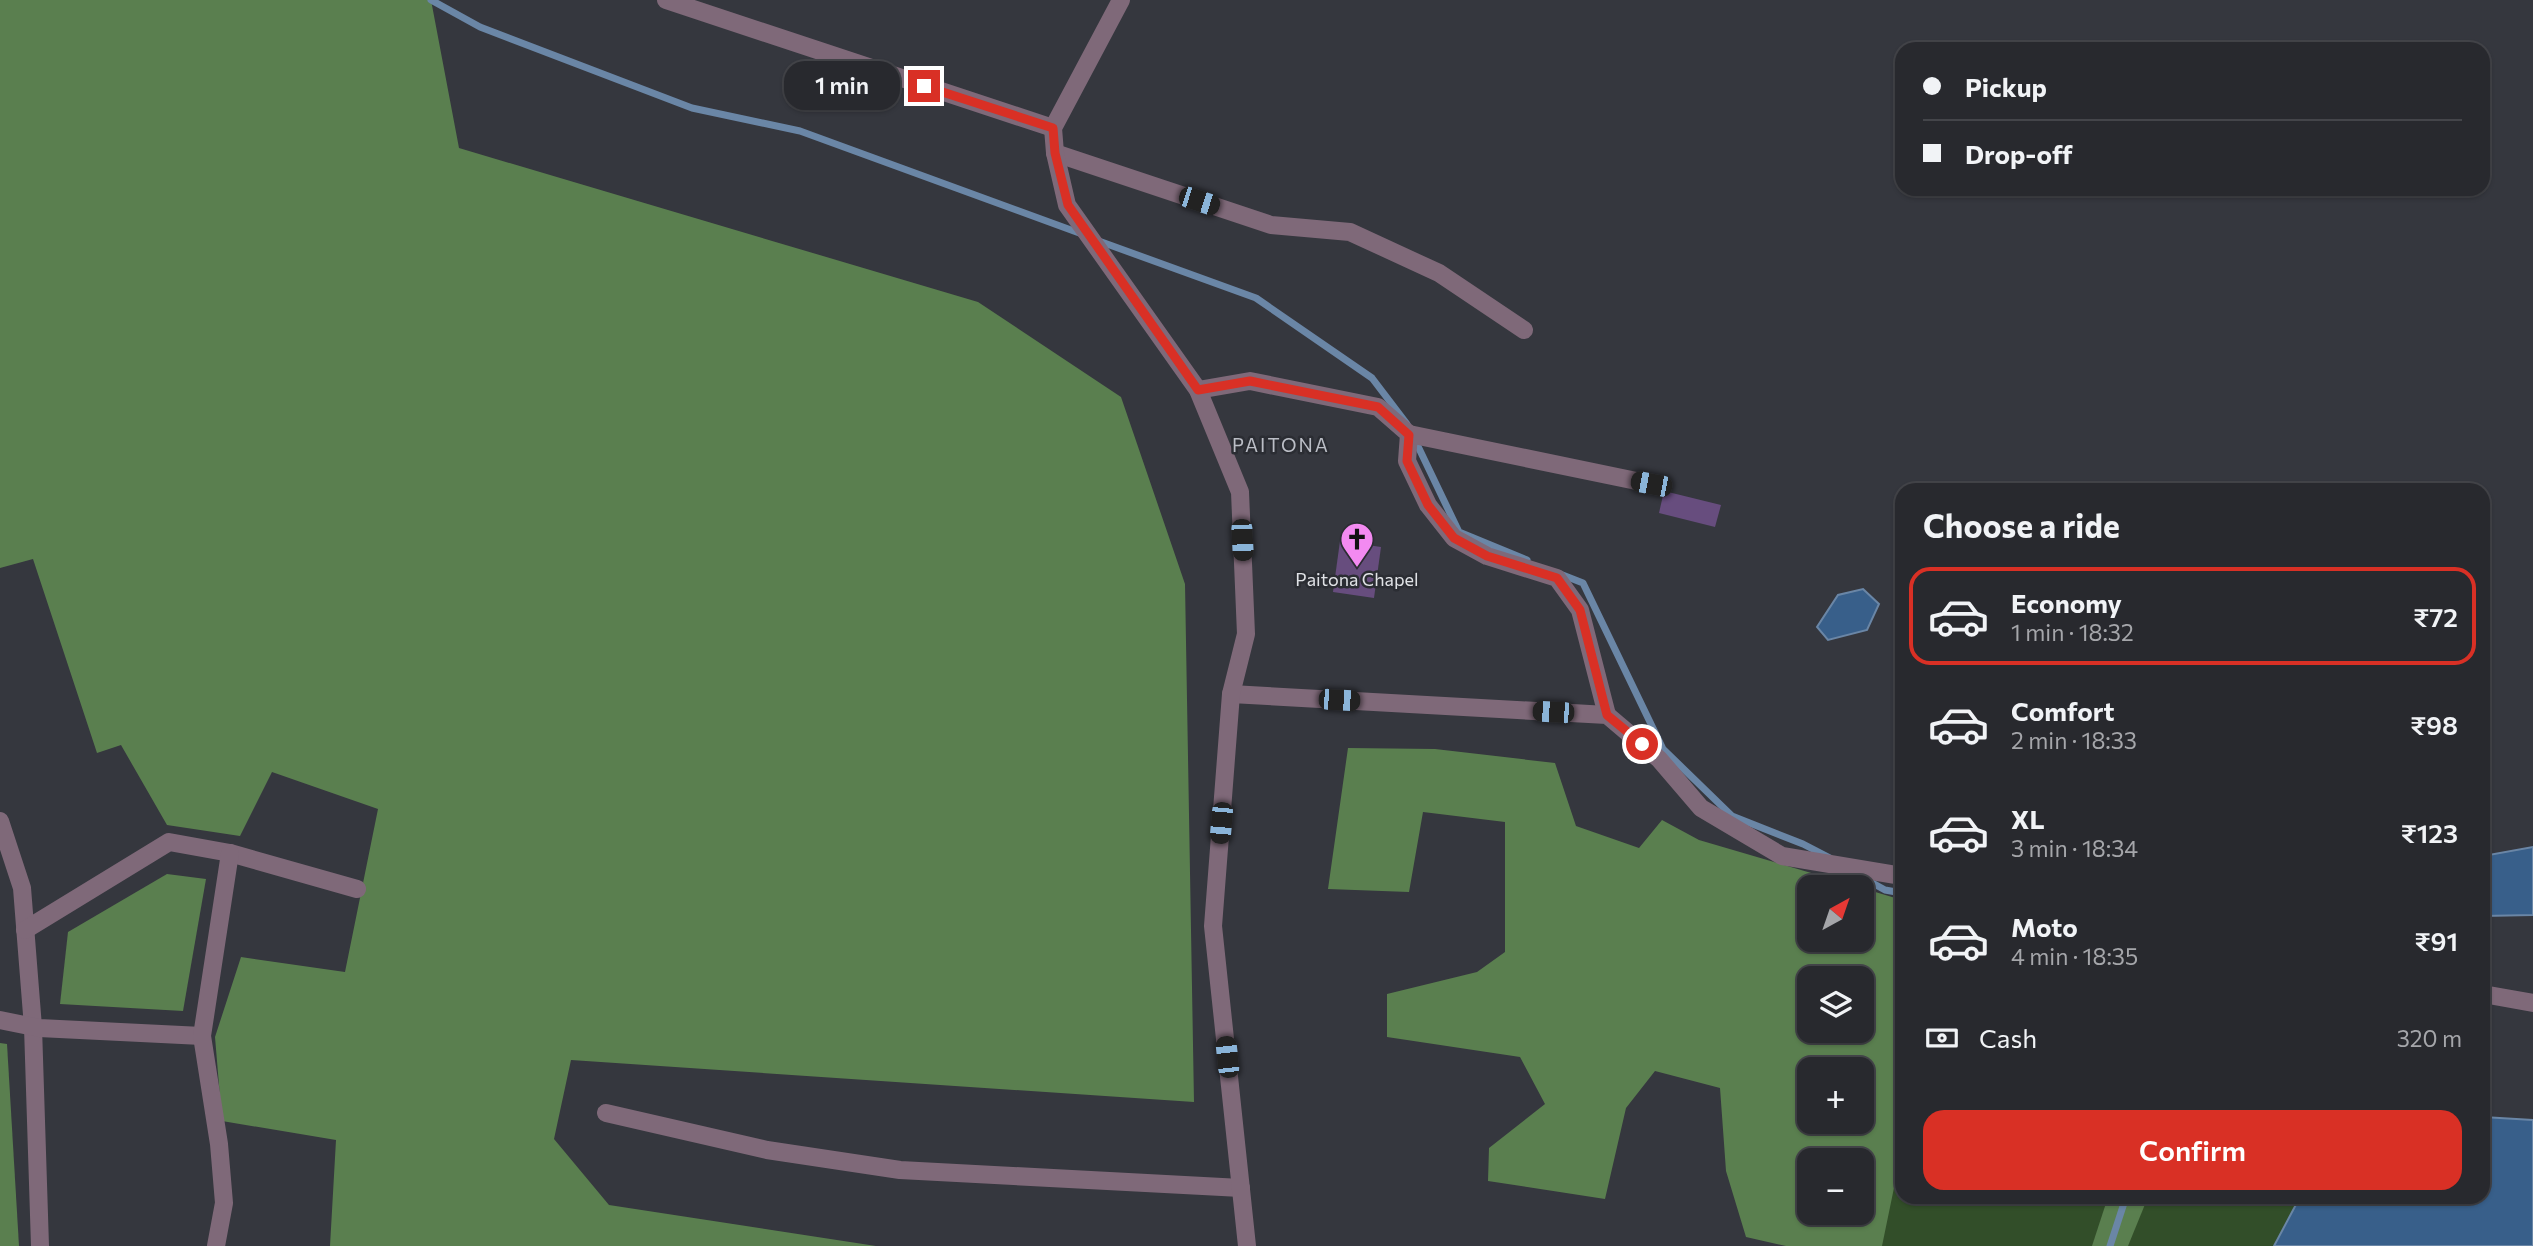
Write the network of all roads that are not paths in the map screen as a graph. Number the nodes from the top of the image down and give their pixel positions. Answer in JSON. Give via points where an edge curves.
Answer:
{"nodes":[{"id":1,"x":666,"y":0,"type":"edge"},
{"id":2,"x":1121,"y":0,"type":"edge"},
{"id":3,"x":1053,"y":128,"type":"junction"},
{"id":4,"x":1055,"y":153,"type":"junction"},
{"id":5,"x":1524,"y":330,"type":"dead end"},
{"id":6,"x":1198,"y":390,"type":"junction"},
{"id":7,"x":1409,"y":435,"type":"junction"},
{"id":8,"x":1651,"y":484,"type":"dead end"},
{"id":9,"x":1231,"y":694,"type":"junction"},
{"id":10,"x":1607,"y":715,"type":"junction"},
{"id":11,"x":0,"y":821,"type":"edge"},
{"id":12,"x":230,"y":853,"type":"junction"},
{"id":13,"x":1895,"y":875,"type":"edge"},
{"id":14,"x":357,"y":889,"type":"dead end"},
{"id":15,"x":25,"y":930,"type":"junction"},
{"id":16,"x":2490,"y":995,"type":"edge"},
{"id":17,"x":2533,"y":1003,"type":"edge"},
{"id":18,"x":0,"y":1020,"type":"edge"},
{"id":19,"x":33,"y":1027,"type":"junction"},
{"id":20,"x":202,"y":1036,"type":"junction"},
{"id":21,"x":606,"y":1114,"type":"dead end"},
{"id":22,"x":1241,"y":1188,"type":"junction"},
{"id":23,"x":40,"y":1246,"type":"edge"},
{"id":24,"x":216,"y":1246,"type":"edge"},
{"id":25,"x":1247,"y":1246,"type":"edge"}],
"edges":[{"from":1,"to":3,"type":"street"},
{"from":2,"to":3,"type":"street"},
{"from":3,"to":4,"type":"street"},
{"from":4,"to":5,"type":"street","via":[[1271,225],[1350,232],[1439,273]]},
{"from":4,"to":6,"type":"street","via":[[1068,205]]},
{"from":6,"to":7,"type":"street","via":[[1250,381],[1378,407]]},
{"from":6,"to":9,"type":"street","via":[[1240,492],[1246,634]]},
{"from":7,"to":8,"type":"street"},
{"from":7,"to":10,"type":"street","via":[[1407,461],[1428,505],[1454,538],[1487,556],[1557,578],[1580,610]]},
{"from":9,"to":10,"type":"street"},
{"from":9,"to":22,"type":"street","via":[[1213,926]]},
{"from":10,"to":13,"type":"street","via":[[1659,759],[1701,808],[1782,856]]},
{"from":11,"to":15,"type":"street","via":[[22,888]]},
{"from":12,"to":14,"type":"street"},
{"from":12,"to":15,"type":"street","via":[[169,842]]},
{"from":12,"to":20,"type":"street"},
{"from":15,"to":19,"type":"street"},
{"from":16,"to":17,"type":"street"},
{"from":18,"to":19,"type":"street"},
{"from":19,"to":20,"type":"street"},
{"from":19,"to":23,"type":"street"},
{"from":20,"to":24,"type":"street","via":[[224,1203]]},
{"from":21,"to":22,"type":"street","via":[[767,1150],[900,1170]]},
{"from":22,"to":25,"type":"street"}]}
